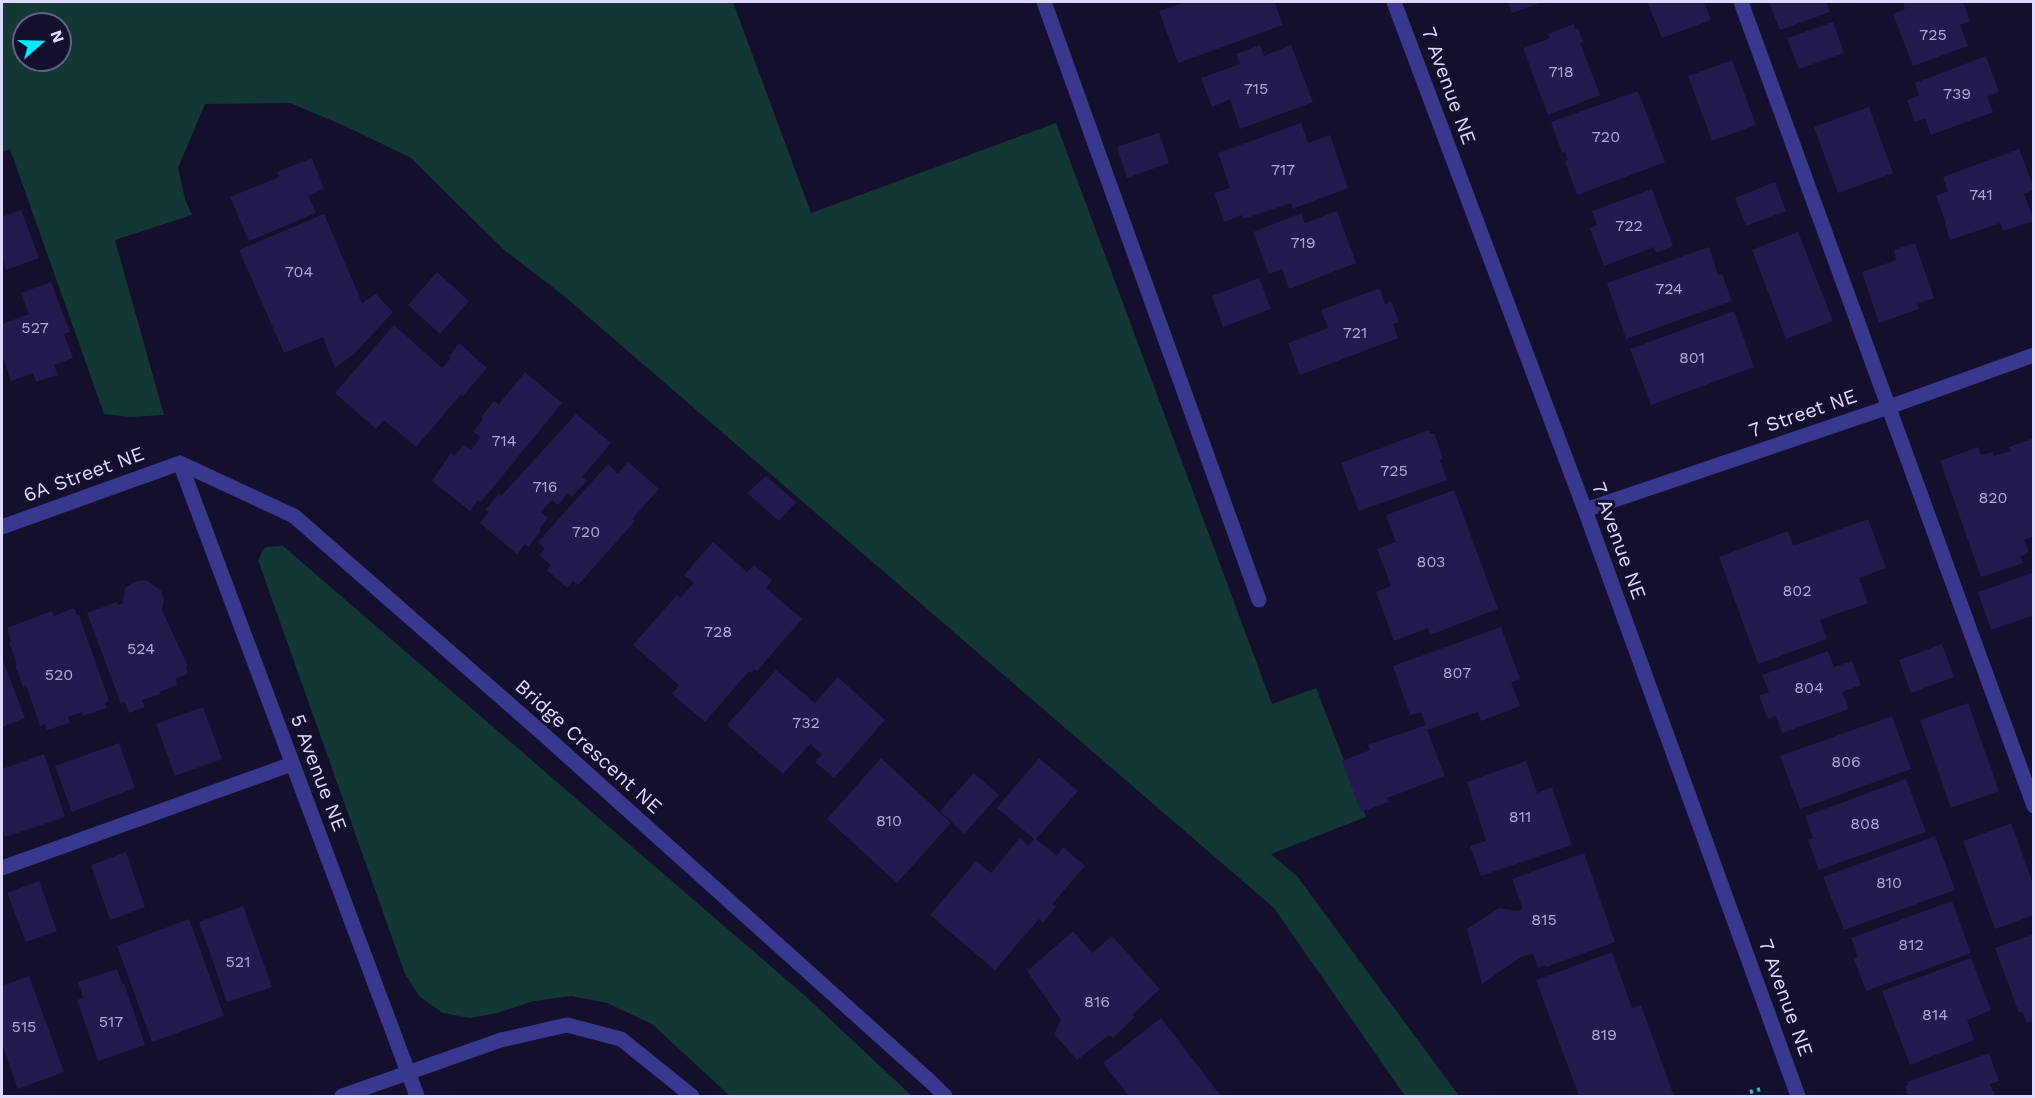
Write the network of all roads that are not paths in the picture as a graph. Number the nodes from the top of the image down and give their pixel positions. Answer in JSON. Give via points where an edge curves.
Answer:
{"nodes":[{"id":1,"x":1044,"y":2,"type":"edge"},
{"id":2,"x":1394,"y":2,"type":"edge"},
{"id":3,"x":1741,"y":2,"type":"edge"},
{"id":4,"x":2034,"y":355,"type":"edge"},
{"id":5,"x":1889,"y":407,"type":"junction"},
{"id":6,"x":180,"y":463,"type":"junction"},
{"id":7,"x":1585,"y":510,"type":"junction"},
{"id":8,"x":2,"y":527,"type":"edge"},
{"id":9,"x":1259,"y":600,"type":"dead end"},
{"id":10,"x":292,"y":764,"type":"junction"},
{"id":11,"x":2034,"y":806,"type":"edge"},
{"id":12,"x":2,"y":868,"type":"edge"},
{"id":13,"x":409,"y":1073,"type":"junction"},
{"id":14,"x":342,"y":1096,"type":"edge"},
{"id":15,"x":417,"y":1096,"type":"edge"},
{"id":16,"x":692,"y":1096,"type":"edge"},
{"id":17,"x":945,"y":1096,"type":"edge"},
{"id":18,"x":1798,"y":1096,"type":"edge"}],
"edges":[{"from":1,"to":9,"type":"street"},
{"from":2,"to":7,"type":"street","name":"7 Avenue NE"},
{"from":3,"to":5,"type":"street"},
{"from":4,"to":5,"type":"street","name":"7 Street NE"},
{"from":5,"to":7,"type":"street","name":"7 Street NE"},
{"from":5,"to":11,"type":"street"},
{"from":6,"to":8,"type":"street","name":"6A Street NE"},
{"from":6,"to":10,"type":"street","name":"5 Avenue NE"},
{"from":6,"to":17,"type":"street","name":"Bridge Crescent NE","via":[[294,516],[541,732]]},
{"from":7,"to":18,"type":"street","name":"7 Avenue NE"},
{"from":10,"to":12,"type":"street"},
{"from":10,"to":13,"type":"street","name":"5 Avenue NE"},
{"from":13,"to":14,"type":"street"},
{"from":13,"to":15,"type":"street","name":"5 Avenue NE"},
{"from":13,"to":16,"type":"street","via":[[501,1040],[567,1025],[621,1039]]}]}
